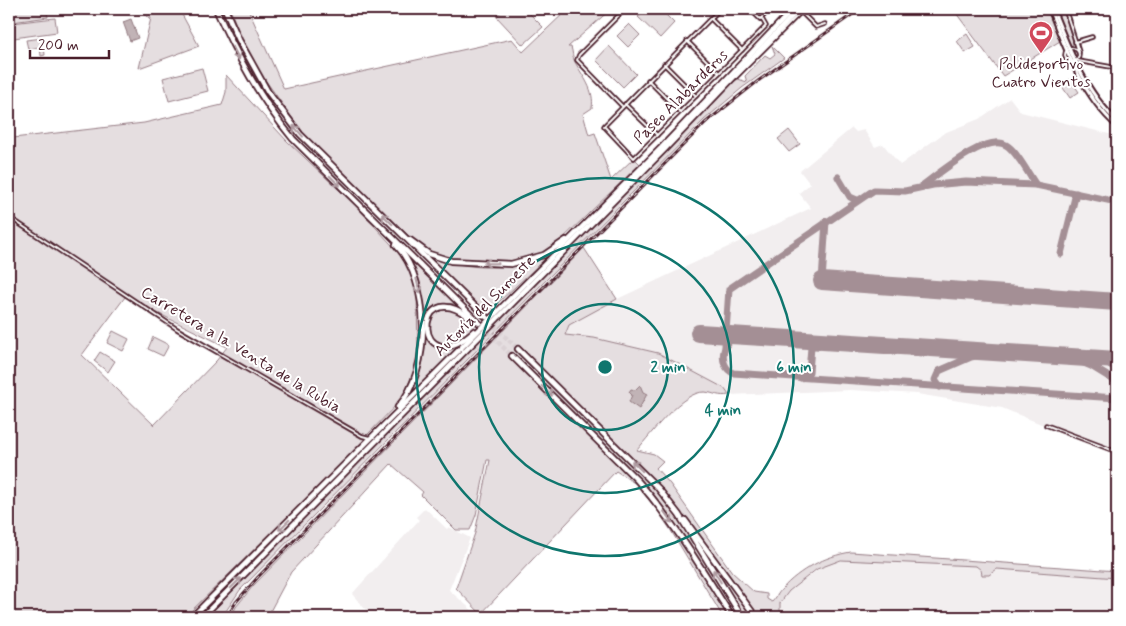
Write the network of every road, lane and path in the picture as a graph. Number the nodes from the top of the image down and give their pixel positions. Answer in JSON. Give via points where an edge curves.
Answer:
{"nodes":[{"id":1,"x":216,"y":9,"type":"edge"},
{"id":2,"x":225,"y":9,"type":"edge"},
{"id":3,"x":625,"y":9,"type":"edge"},
{"id":4,"x":720,"y":9,"type":"edge"},
{"id":5,"x":750,"y":9,"type":"edge"},
{"id":6,"x":769,"y":9,"type":"edge"},
{"id":7,"x":775,"y":9,"type":"edge"},
{"id":8,"x":791,"y":9,"type":"edge"},
{"id":9,"x":804,"y":9,"type":"edge"},
{"id":10,"x":1052,"y":9,"type":"edge"},
{"id":11,"x":1074,"y":9,"type":"edge"},
{"id":12,"x":800,"y":10,"type":"edge"},
{"id":13,"x":1065,"y":10,"type":"edge"},
{"id":14,"x":710,"y":18,"type":"junction"},
{"id":15,"x":762,"y":19,"type":"junction"},
{"id":16,"x":825,"y":24,"type":"dead end"},
{"id":17,"x":1092,"y":37,"type":"dead end"},
{"id":18,"x":687,"y":41,"type":"junction"},
{"id":19,"x":1076,"y":43,"type":"junction"},
{"id":20,"x":1070,"y":49,"type":"junction"},
{"id":21,"x":742,"y":50,"type":"junction"},
{"id":22,"x":1079,"y":53,"type":"junction"},
{"id":23,"x":1080,"y":57,"type":"junction"},
{"id":24,"x":1075,"y":62,"type":"junction"},
{"id":25,"x":1082,"y":62,"type":"junction"},
{"id":26,"x":1086,"y":62,"type":"junction"},
{"id":27,"x":664,"y":64,"type":"junction"},
{"id":28,"x":1079,"y":67,"type":"junction"},
{"id":29,"x":1117,"y":68,"type":"edge"},
{"id":30,"x":720,"y":73,"type":"junction"},
{"id":31,"x":648,"y":80,"type":"junction"},
{"id":32,"x":697,"y":96,"type":"junction"},
{"id":33,"x":624,"y":105,"type":"junction"},
{"id":34,"x":680,"y":113,"type":"junction"},
{"id":35,"x":1117,"y":122,"type":"edge"},
{"id":36,"x":1117,"y":126,"type":"edge"},
{"id":37,"x":658,"y":136,"type":"junction"},
{"id":38,"x":9,"y":216,"type":"edge"},
{"id":39,"x":372,"y":218,"type":"junction"},
{"id":40,"x":404,"y":236,"type":"junction"},
{"id":41,"x":569,"y":238,"type":"junction"},
{"id":42,"x":521,"y":288,"type":"junction"},
{"id":43,"x":486,"y":317,"type":"tunnel mouth"},
{"id":44,"x":518,"y":349,"type":"tunnel mouth"},
{"id":45,"x":512,"y":356,"type":"tunnel mouth"},
{"id":46,"x":1046,"y":425,"type":"dead end"},
{"id":47,"x":378,"y":431,"type":"junction"},
{"id":48,"x":362,"y":436,"type":"junction"},
{"id":49,"x":371,"y":438,"type":"junction"},
{"id":50,"x":362,"y":448,"type":"junction"},
{"id":51,"x":1117,"y":452,"type":"edge"},
{"id":52,"x":679,"y":515,"type":"junction"},
{"id":53,"x":190,"y":617,"type":"edge"},
{"id":54,"x":202,"y":617,"type":"edge"},
{"id":55,"x":730,"y":617,"type":"edge"},
{"id":56,"x":742,"y":617,"type":"edge"},
{"id":57,"x":756,"y":617,"type":"edge"}],
"edges":[{"from":1,"to":39,"type":"highway","one_way":true,"via":[[247,74],[274,116]]},
{"from":40,"to":2,"type":"highway","one_way":true,"via":[[300,134],[281,111],[255,70]]},
{"from":3,"to":33,"type":"street","via":[[578,56],[578,62]]},
{"from":4,"to":14,"type":"street"},
{"from":5,"to":15,"type":"street"},
{"from":6,"to":7,"type":"street"},
{"from":6,"to":15,"type":"street"},
{"from":8,"to":41,"type":"highway","name":"Autovía del Suroeste","via":[[661,148]]},
{"from":9,"to":12,"type":"street"},
{"from":10,"to":20,"type":"main road"},
{"from":11,"to":13,"type":"street"},
{"from":12,"to":16,"type":"street","via":[[816,27]]},
{"from":54,"to":12,"type":"highway","name":"Autovía del Suroeste","one_way":true},
{"from":13,"to":19,"type":"street"},
{"from":14,"to":18,"type":"street"},
{"from":14,"to":21,"type":"street"},
{"from":15,"to":21,"type":"street","name":"Paseo Alabarderos","via":[[766,26]]},
{"from":17,"to":19,"type":"street"},
{"from":18,"to":27,"type":"street"},
{"from":18,"to":30,"type":"street"},
{"from":19,"to":20,"type":"street","via":[[1076,48]]},
{"from":19,"to":22,"type":"street"},
{"from":20,"to":22,"type":"street"},
{"from":20,"to":24,"type":"main road"},
{"from":20,"to":24,"type":"street","via":[[1064,52],[1064,58]]},
{"from":21,"to":30,"type":"street","name":"Paseo Alabarderos"},
{"from":22,"to":23,"type":"street"},
{"from":23,"to":24,"type":"street"},
{"from":23,"to":26,"type":"street"},
{"from":24,"to":25,"type":"street"},
{"from":24,"to":28,"type":"main road"},
{"from":24,"to":36,"type":"main road","via":[[1093,96]]},
{"from":25,"to":26,"type":"street"},
{"from":25,"to":28,"type":"street"},
{"from":26,"to":29,"type":"street"},
{"from":27,"to":31,"type":"street"},
{"from":27,"to":32,"type":"street"},
{"from":28,"to":35,"type":"main road","via":[[1107,112]]},
{"from":30,"to":32,"type":"street","name":"Paseo Alabarderos"},
{"from":31,"to":33,"type":"street"},
{"from":31,"to":34,"type":"street"},
{"from":32,"to":34,"type":"street","name":"Paseo Alabarderos"},
{"from":33,"to":37,"type":"street"},
{"from":33,"to":37,"type":"street","name":"Paseo Alabarderos","via":[[603,127],[634,158]]},
{"from":34,"to":37,"type":"street","name":"Paseo Alabarderos"},
{"from":38,"to":48,"type":"street","name":"Carretera a la Venta de la Rubia","via":[[177,329]]},
{"from":39,"to":42,"type":"highway","via":[[479,324],[461,311],[445,306],[436,309],[430,315],[427,331],[437,344],[454,346],[464,340]]},
{"from":39,"to":47,"type":"highway","one_way":true,"via":[[406,257],[420,291],[421,307],[422,353],[418,372],[403,402]]},
{"from":41,"to":40,"type":"highway","one_way":true,"via":[[544,255],[522,262],[466,263],[438,258]]},
{"from":40,"to":43,"type":"highway"},
{"from":41,"to":42,"type":"highway","name":"Autovía del Suroeste"},
{"from":42,"to":47,"type":"highway","name":"Autovía del Suroeste"},
{"from":52,"to":44,"type":"highway","one_way":true,"via":[[642,471]]},
{"from":45,"to":55,"type":"highway","one_way":true,"via":[[643,487],[668,517]]},
{"from":46,"to":51,"type":"street"},
{"from":47,"to":49,"type":"highway","name":"Autovía del Suroeste"},
{"from":48,"to":49,"type":"street","name":"Carretera a la Venta de la Rubia"},
{"from":48,"to":50,"type":"street"},
{"from":49,"to":50,"type":"highway","name":"Autovía del Suroeste"},
{"from":50,"to":53,"type":"highway","name":"Autovía del Suroeste","one_way":true},
{"from":56,"to":52,"type":"highway","one_way":true},
{"from":52,"to":57,"type":"highway","via":[[689,524]]}]}
